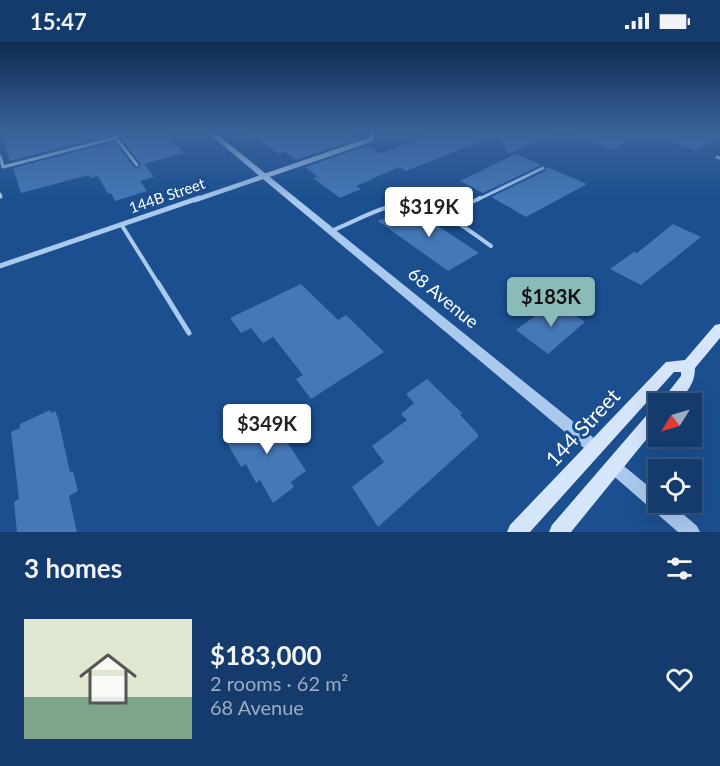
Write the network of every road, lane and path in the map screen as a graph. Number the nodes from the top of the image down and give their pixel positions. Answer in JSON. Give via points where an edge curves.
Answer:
{"nodes":[{"id":1,"x":51,"y":155,"type":"edge"},
{"id":2,"x":129,"y":155,"type":"edge"},
{"id":3,"x":237,"y":155,"type":"edge"},
{"id":4,"x":327,"y":155,"type":"edge"},
{"id":5,"x":0,"y":156,"type":"edge"},
{"id":6,"x":137,"y":165,"type":"dead end"},
{"id":7,"x":1,"y":168,"type":"edge"},
{"id":8,"x":543,"y":168,"type":"dead end"},
{"id":9,"x":264,"y":177,"type":"junction"},
{"id":10,"x":445,"y":215,"type":"junction"},
{"id":11,"x":121,"y":224,"type":"junction"},
{"id":12,"x":331,"y":231,"type":"junction"},
{"id":13,"x":491,"y":246,"type":"dead end"},
{"id":14,"x":0,"y":266,"type":"edge"},
{"id":15,"x":720,"y":329,"type":"edge"},
{"id":16,"x":189,"y":333,"type":"dead end"},
{"id":17,"x":688,"y":366,"type":"junction"},
{"id":18,"x":676,"y":393,"type":"edge"},
{"id":19,"x":648,"y":426,"type":"edge"},
{"id":20,"x":596,"y":448,"type":"junction"},
{"id":21,"x":614,"y":467,"type":"junction"},
{"id":22,"x":517,"y":532,"type":"edge"},
{"id":23,"x":559,"y":532,"type":"edge"},
{"id":24,"x":691,"y":532,"type":"edge"}],
"edges":[{"from":1,"to":7,"type":"lane"},
{"from":2,"to":6,"type":"lane"},
{"from":3,"to":9,"type":"street","name":"68 Avenue"},
{"from":4,"to":9,"type":"street","name":"144B Street"},
{"from":5,"to":7,"type":"lane"},
{"from":8,"to":10,"type":"lane"},
{"from":9,"to":11,"type":"street","name":"144B Street"},
{"from":9,"to":12,"type":"street","name":"68 Avenue"},
{"from":10,"to":12,"type":"lane","via":[[421,206],[396,205]]},
{"from":10,"to":13,"type":"lane"},
{"from":11,"to":14,"type":"street","name":"144B Street"},
{"from":11,"to":16,"type":"lane"},
{"from":12,"to":20,"type":"street","name":"68 Avenue"},
{"from":15,"to":17,"type":"main road","name":"144 Street"},
{"from":17,"to":18,"type":"main road","name":"144 Street","via":[[688,378]]},
{"from":17,"to":20,"type":"main road","name":"144 Street","via":[[671,366]]},
{"from":19,"to":21,"type":"main road"},
{"from":20,"to":22,"type":"main road","name":"144 Street"},
{"from":21,"to":23,"type":"main road"},
{"from":21,"to":24,"type":"street"}]}
